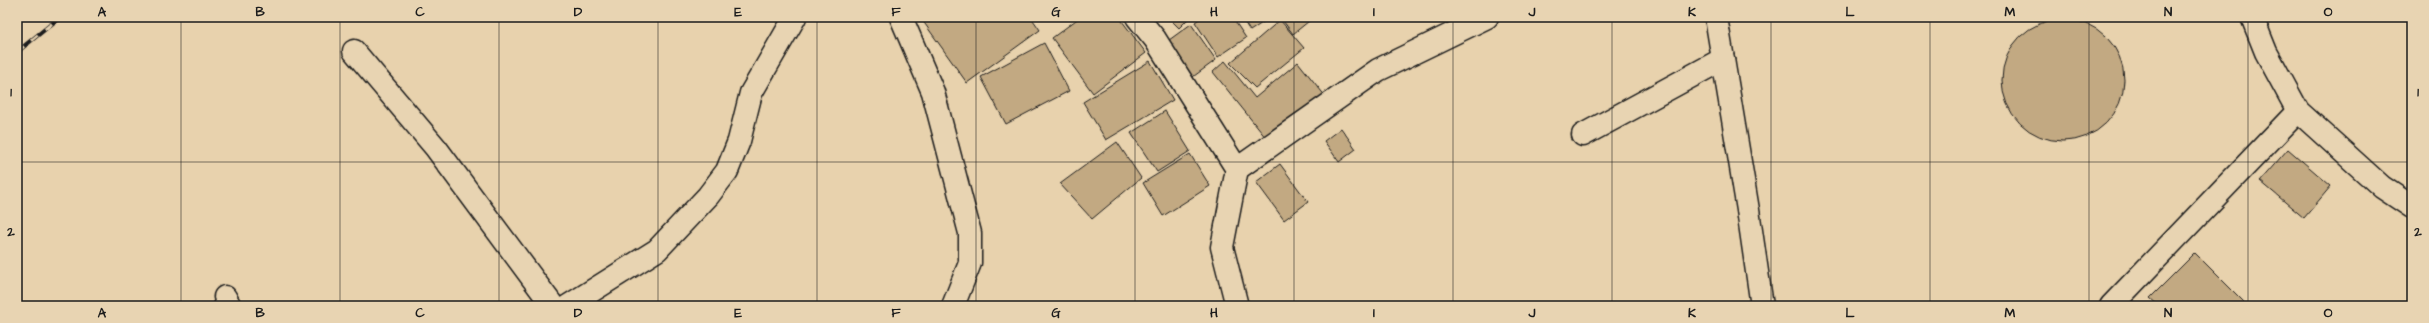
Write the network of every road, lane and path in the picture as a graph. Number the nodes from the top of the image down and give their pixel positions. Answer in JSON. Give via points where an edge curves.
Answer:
{"nodes":[{"id":1,"x":795,"y":17,"type":"edge"},
{"id":2,"x":901,"y":17,"type":"edge"},
{"id":3,"x":1137,"y":17,"type":"edge"},
{"id":4,"x":1488,"y":17,"type":"edge"},
{"id":5,"x":1716,"y":17,"type":"edge"},
{"id":6,"x":2252,"y":17,"type":"edge"},
{"id":7,"x":354,"y":51,"type":"dead end"},
{"id":8,"x":1723,"y":58,"type":"junction"},
{"id":9,"x":2298,"y":110,"type":"junction"},
{"id":10,"x":1583,"y":135,"type":"dead end"},
{"id":11,"x":1237,"y":169,"type":"junction"},
{"id":12,"x":2412,"y":207,"type":"edge"},
{"id":13,"x":959,"y":304,"type":"edge"},
{"id":14,"x":553,"y":306,"type":"edge"},
{"id":15,"x":568,"y":306,"type":"edge"},
{"id":16,"x":1237,"y":306,"type":"edge"},
{"id":17,"x":1762,"y":306,"type":"edge"},
{"id":18,"x":2111,"y":306,"type":"edge"}],
"edges":[{"from":1,"to":15,"type":"street","via":[[751,93],[739,141],[727,171],[708,196],[657,250]]},
{"from":2,"to":13,"type":"street","via":[[933,92],[970,233],[970,263]]},
{"from":3,"to":11,"type":"street","via":[[1155,39]]},
{"from":4,"to":11,"type":"street","via":[[1378,70]]},
{"from":5,"to":8,"type":"street"},
{"from":6,"to":9,"type":"street","via":[[2266,52]]},
{"from":7,"to":14,"type":"street","via":[[436,148]]},
{"from":8,"to":10,"type":"street"},
{"from":8,"to":17,"type":"street"},
{"from":9,"to":12,"type":"street","via":[[2382,186]]},
{"from":9,"to":18,"type":"street"},
{"from":11,"to":16,"type":"street","via":[[1222,247]]}]}
